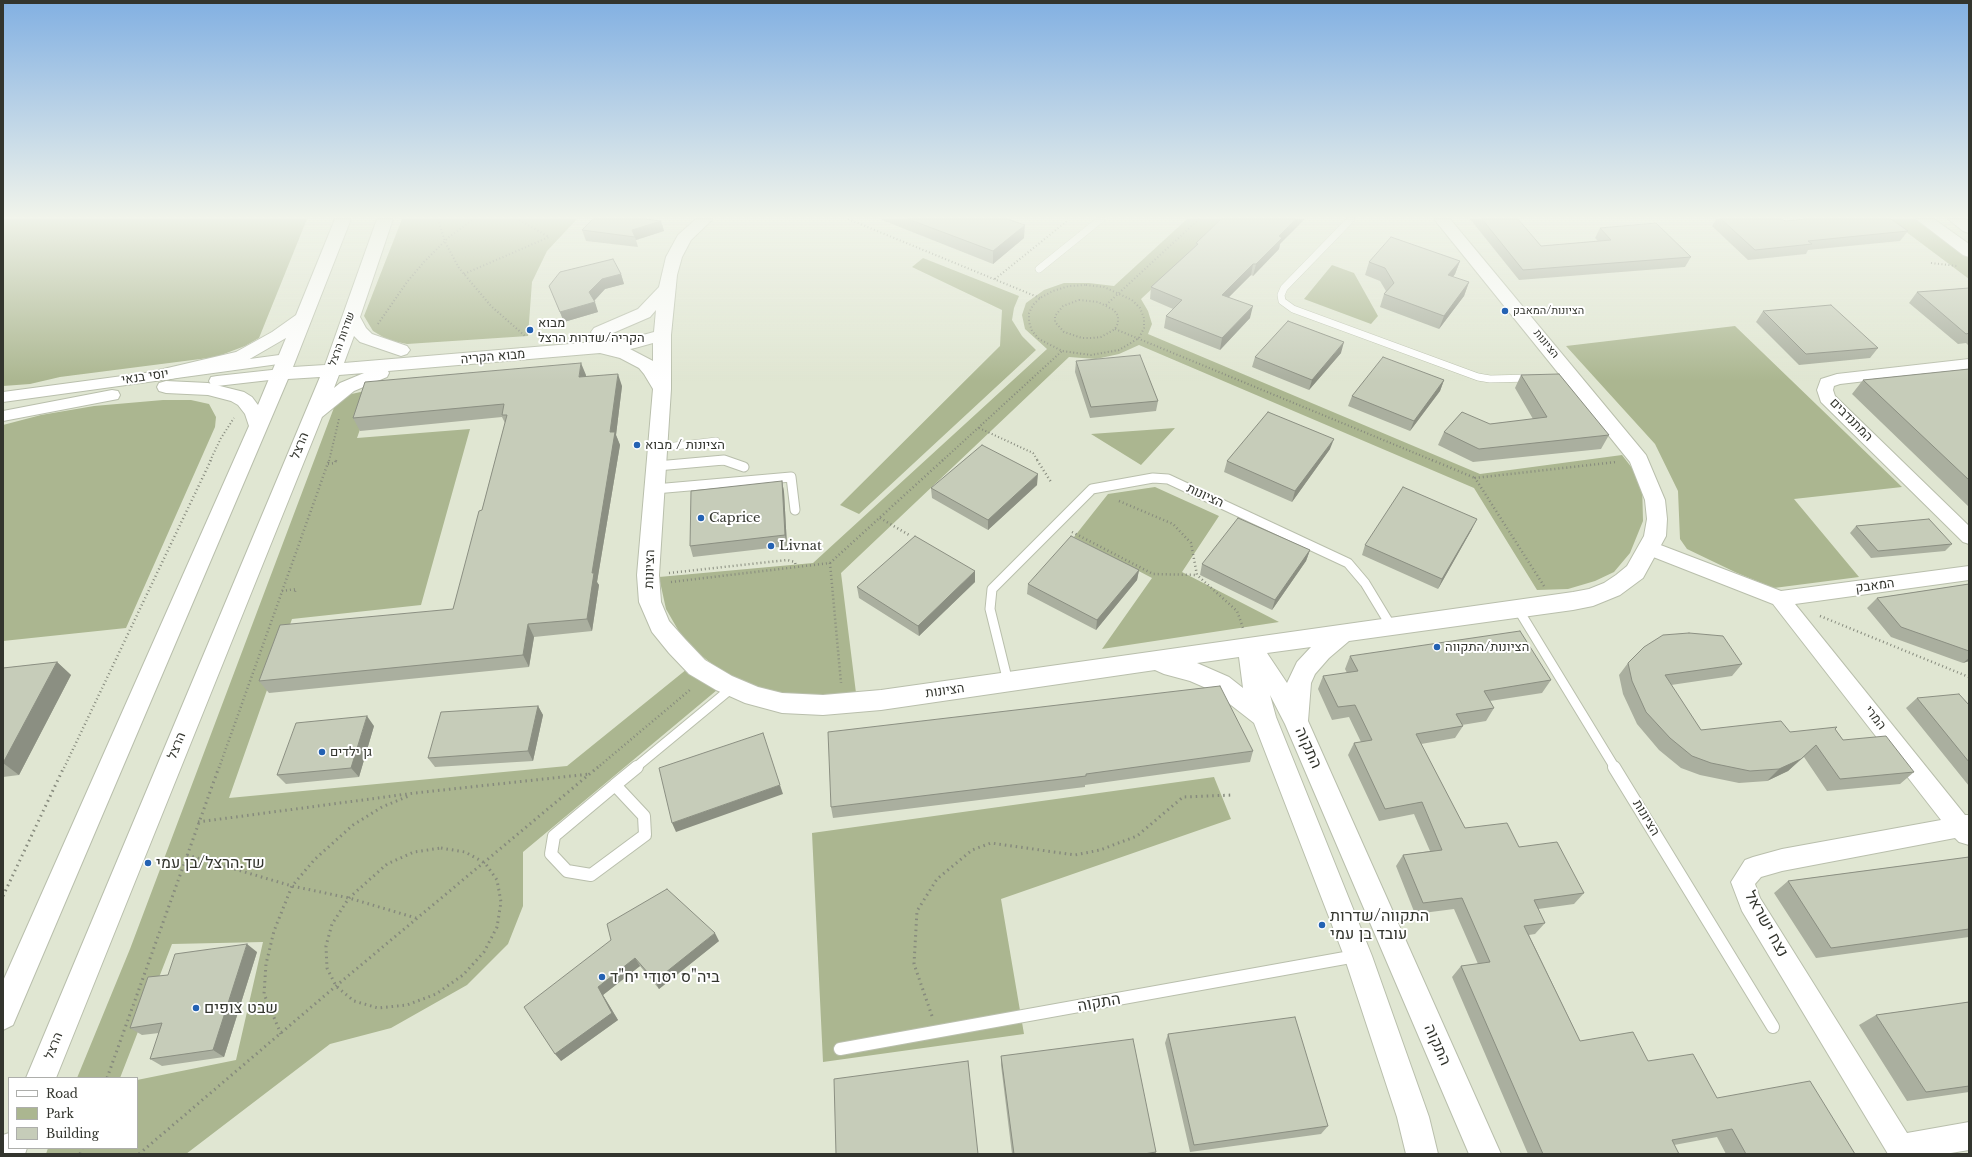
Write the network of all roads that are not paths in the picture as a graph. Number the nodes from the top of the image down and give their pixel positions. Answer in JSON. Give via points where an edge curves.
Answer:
{"nodes":[{"id":1,"x":322,"y":273,"type":"edge"},
{"id":2,"x":366,"y":273,"type":"edge"},
{"id":3,"x":670,"y":273,"type":"edge"},
{"id":4,"x":1299,"y":273,"type":"edge"},
{"id":5,"x":1485,"y":273,"type":"edge"},
{"id":6,"x":668,"y":288,"type":"junction"},
{"id":7,"x":305,"y":316,"type":"junction"},
{"id":8,"x":351,"y":316,"type":"junction"},
{"id":9,"x":662,"y":336,"type":"junction"},
{"id":10,"x":597,"y":340,"type":"junction"},
{"id":11,"x":406,"y":357,"type":"junction"},
{"id":12,"x":334,"y":363,"type":"junction"},
{"id":13,"x":1969,"y":364,"type":"edge"},
{"id":14,"x":284,"y":367,"type":"junction"},
{"id":15,"x":1542,"y":377,"type":"edge"},
{"id":16,"x":166,"y":380,"type":"junction"},
{"id":17,"x":662,"y":389,"type":"junction"},
{"id":18,"x":3,"y":397,"type":"edge"},
{"id":19,"x":314,"y":414,"type":"junction"},
{"id":20,"x":3,"y":416,"type":"edge"},
{"id":21,"x":258,"y":425,"type":"junction"},
{"id":22,"x":716,"y":441,"type":"dead end"},
{"id":23,"x":657,"y":457,"type":"junction"},
{"id":24,"x":744,"y":467,"type":"dead end"},
{"id":25,"x":655,"y":489,"type":"junction"},
{"id":26,"x":795,"y":510,"type":"dead end"},
{"id":27,"x":1969,"y":537,"type":"edge"},
{"id":28,"x":1650,"y":548,"type":"junction"},
{"id":29,"x":1969,"y":573,"type":"edge"},
{"id":30,"x":1780,"y":599,"type":"junction"},
{"id":31,"x":1518,"y":609,"type":"junction"},
{"id":32,"x":1391,"y":626,"type":"junction"},
{"id":33,"x":1342,"y":633,"type":"junction"},
{"id":34,"x":1250,"y":647,"type":"junction"},
{"id":35,"x":1145,"y":662,"type":"junction"},
{"id":36,"x":1008,"y":682,"type":"junction"},
{"id":37,"x":733,"y":687,"type":"junction"},
{"id":38,"x":1264,"y":717,"type":"junction"},
{"id":39,"x":1296,"y":721,"type":"junction"},
{"id":40,"x":615,"y":785,"type":"junction"},
{"id":41,"x":1966,"y":830,"type":"edge"},
{"id":42,"x":1358,"y":956,"type":"junction"},
{"id":43,"x":3,"y":1014,"type":"edge"},
{"id":44,"x":1773,"y":1027,"type":"dead end"},
{"id":45,"x":840,"y":1049,"type":"dead end"},
{"id":46,"x":41,"y":1077,"type":"edge"},
{"id":47,"x":1969,"y":1136,"type":"edge"},
{"id":48,"x":1422,"y":1154,"type":"edge"},
{"id":49,"x":1485,"y":1154,"type":"edge"}],
"edges":[{"from":1,"to":7,"type":"street"},
{"from":2,"to":8,"type":"street","name":"שדרות הרצל"},
{"from":3,"to":6,"type":"street","name":"הציונות"},
{"from":4,"to":15,"type":"lane","name":"הציונות","via":[[1284,288],[1281,295],[1282,301],[1293,309],[1478,377]]},
{"from":5,"to":28,"type":"street","name":"הציונות","via":[[1568,377],[1639,460],[1655,500],[1657,519],[1655,536]]},
{"from":6,"to":9,"type":"street","name":"הציונות"},
{"from":6,"to":10,"type":"street","via":[[644,312]]},
{"from":7,"to":14,"type":"street"},
{"from":7,"to":16,"type":"street","via":[[278,336],[242,356]]},
{"from":8,"to":11,"type":"street","via":[[358,330],[366,338]]},
{"from":8,"to":12,"type":"street","name":"שדרות הרצל"},
{"from":9,"to":10,"type":"street","name":"מבוא הקריה","via":[[629,344]]},
{"from":9,"to":17,"type":"street","name":"הציונות"},
{"from":10,"to":11,"type":"street","name":"מבוא הקריה"},
{"from":10,"to":11,"type":"street","name":"מבוא הקריה","via":[[530,341]]},
{"from":10,"to":17,"type":"street","via":[[615,352],[636,358],[652,372]]},
{"from":11,"to":12,"type":"street","name":"מבוא הקריה"},
{"from":11,"to":19,"type":"street","via":[[387,371],[347,387]]},
{"from":12,"to":14,"type":"street","name":"מבוא הקריה"},
{"from":12,"to":19,"type":"street","name":"שדרות הרצל"},
{"from":13,"to":27,"type":"street","name":"המתנדבים","via":[[1837,379],[1827,384],[1824,390],[1827,398]]},
{"from":14,"to":16,"type":"street","name":"יוסי בנאי"},
{"from":14,"to":21,"type":"street"},
{"from":16,"to":18,"type":"street","name":"יוסי בנאי"},
{"from":16,"to":20,"type":"street","name":"יוסי בנאי"},
{"from":16,"to":21,"type":"street","via":[[226,392],[245,401],[254,412]]},
{"from":17,"to":23,"type":"street","name":"הציונות"},
{"from":19,"to":46,"type":"street","name":"הרצל"},
{"from":21,"to":43,"type":"street"},
{"from":22,"to":23,"type":"lane"},
{"from":23,"to":24,"type":"lane","via":[[724,460]]},
{"from":23,"to":25,"type":"street","name":"הציונות"},
{"from":25,"to":26,"type":"lane","via":[[791,477]]},
{"from":25,"to":37,"type":"street","name":"הציונות","via":[[648,580],[650,602],[660,626],[697,667]]},
{"from":28,"to":30,"type":"street"},
{"from":28,"to":31,"type":"street","name":"הציונות","via":[[1635,572],[1612,589],[1593,597]]},
{"from":29,"to":30,"type":"street","name":"המאבק"},
{"from":30,"to":41,"type":"street","name":"המרי"},
{"from":31,"to":32,"type":"street","name":"הציונות"},
{"from":31,"to":44,"type":"lane","name":"הציונות"},
{"from":32,"to":33,"type":"street","name":"הציונות"},
{"from":32,"to":36,"type":"lane","name":"הציונות","via":[[1365,583],[1348,563],[1168,479],[1153,478],[1092,489],[992,589],[990,610]]},
{"from":33,"to":34,"type":"street","name":"הציונות"},
{"from":33,"to":39,"type":"street","via":[[1305,669],[1299,683]]},
{"from":34,"to":35,"type":"street","name":"הציונות"},
{"from":34,"to":38,"type":"street","name":"התקוה","via":[[1255,687]]},
{"from":34,"to":39,"type":"street","name":"התקוה","via":[[1275,683]]},
{"from":35,"to":36,"type":"street","name":"הציונות"},
{"from":35,"to":38,"type":"street","via":[[1194,672],[1229,690]]},
{"from":36,"to":37,"type":"street","name":"הציונות","via":[[881,700],[823,704],[782,703],[754,696]]},
{"from":37,"to":40,"type":"lane"},
{"from":38,"to":42,"type":"street","name":"התקוה"},
{"from":39,"to":49,"type":"street","name":"התקוה"},
{"from":40,"to":40,"type":"lane","via":[[554,836],[551,854],[567,871],[591,874],[645,835],[644,816]]},
{"from":41,"to":47,"type":"street","name":"נצח ישראל","via":[[1782,860],[1753,868],[1743,882],[1750,903],[1900,1148]]},
{"from":42,"to":45,"type":"lane","name":"התקוה"},
{"from":42,"to":48,"type":"street","name":"התקוה","via":[[1413,1118]]}]}
